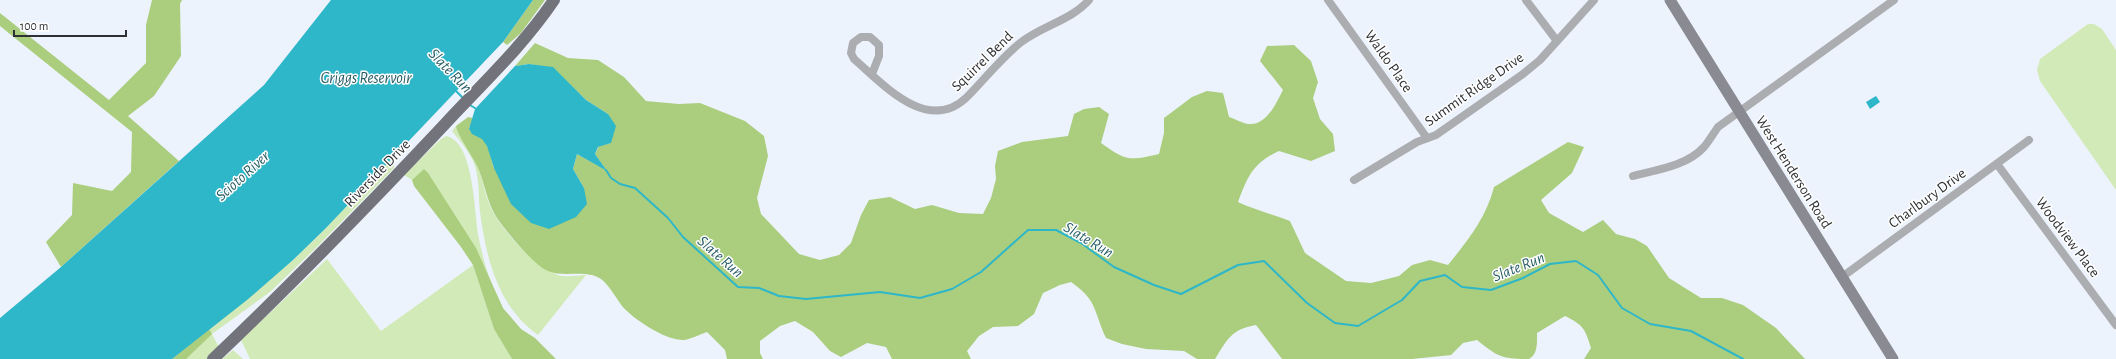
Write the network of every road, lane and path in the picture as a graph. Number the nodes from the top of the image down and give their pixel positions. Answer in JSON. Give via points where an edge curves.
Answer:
{"nodes":[{"id":1,"x":554,"y":0,"type":"edge"},
{"id":2,"x":1089,"y":0,"type":"edge"},
{"id":3,"x":1328,"y":0,"type":"edge"},
{"id":4,"x":1526,"y":0,"type":"edge"},
{"id":5,"x":1594,"y":0,"type":"edge"},
{"id":6,"x":1670,"y":0,"type":"edge"},
{"id":7,"x":1894,"y":0,"type":"edge"},
{"id":8,"x":1557,"y":41,"type":"junction"},
{"id":9,"x":872,"y":74,"type":"junction"},
{"id":10,"x":1739,"y":113,"type":"junction"},
{"id":11,"x":1427,"y":138,"type":"junction"},
{"id":12,"x":2029,"y":140,"type":"dead end"},
{"id":13,"x":1997,"y":164,"type":"junction"},
{"id":14,"x":1633,"y":176,"type":"dead end"},
{"id":15,"x":1354,"y":180,"type":"dead end"},
{"id":16,"x":1842,"y":278,"type":"junction"},
{"id":17,"x":2116,"y":325,"type":"edge"},
{"id":18,"x":213,"y":359,"type":"edge"},
{"id":19,"x":1893,"y":359,"type":"edge"}],
"edges":[{"from":1,"to":18,"type":"main road","name":"Riverside Drive","via":[[525,37],[466,102],[332,242]]},
{"from":2,"to":9,"type":"street","name":"Squirrel Bend","via":[[1085,6],[1027,38],[1003,56],[967,97],[948,108],[931,110],[912,105]]},
{"from":3,"to":11,"type":"street","name":"Waldo Place"},
{"from":4,"to":8,"type":"street"},
{"from":5,"to":8,"type":"street","name":"Summit Ridge Drive"},
{"from":6,"to":10,"type":"main road","name":"West Henderson Road"},
{"from":7,"to":10,"type":"street"},
{"from":8,"to":11,"type":"street","name":"Summit Ridge Drive","via":[[1523,74],[1448,127]]},
{"from":9,"to":9,"type":"street","name":"Squirrel Bend","via":[[879,45],[870,37],[861,37],[853,43],[851,53],[854,59]]},
{"from":10,"to":14,"type":"street","via":[[1718,127],[1695,155],[1673,166]]},
{"from":10,"to":16,"type":"main road","name":"West Henderson Road"},
{"from":11,"to":15,"type":"street","name":"Summit Ridge Drive"},
{"from":12,"to":13,"type":"street","name":"Charlbury Drive"},
{"from":13,"to":16,"type":"street","name":"Charlbury Drive"},
{"from":13,"to":17,"type":"street","name":"Woodview Place"},
{"from":16,"to":19,"type":"main road","name":"West Henderson Road"}]}
